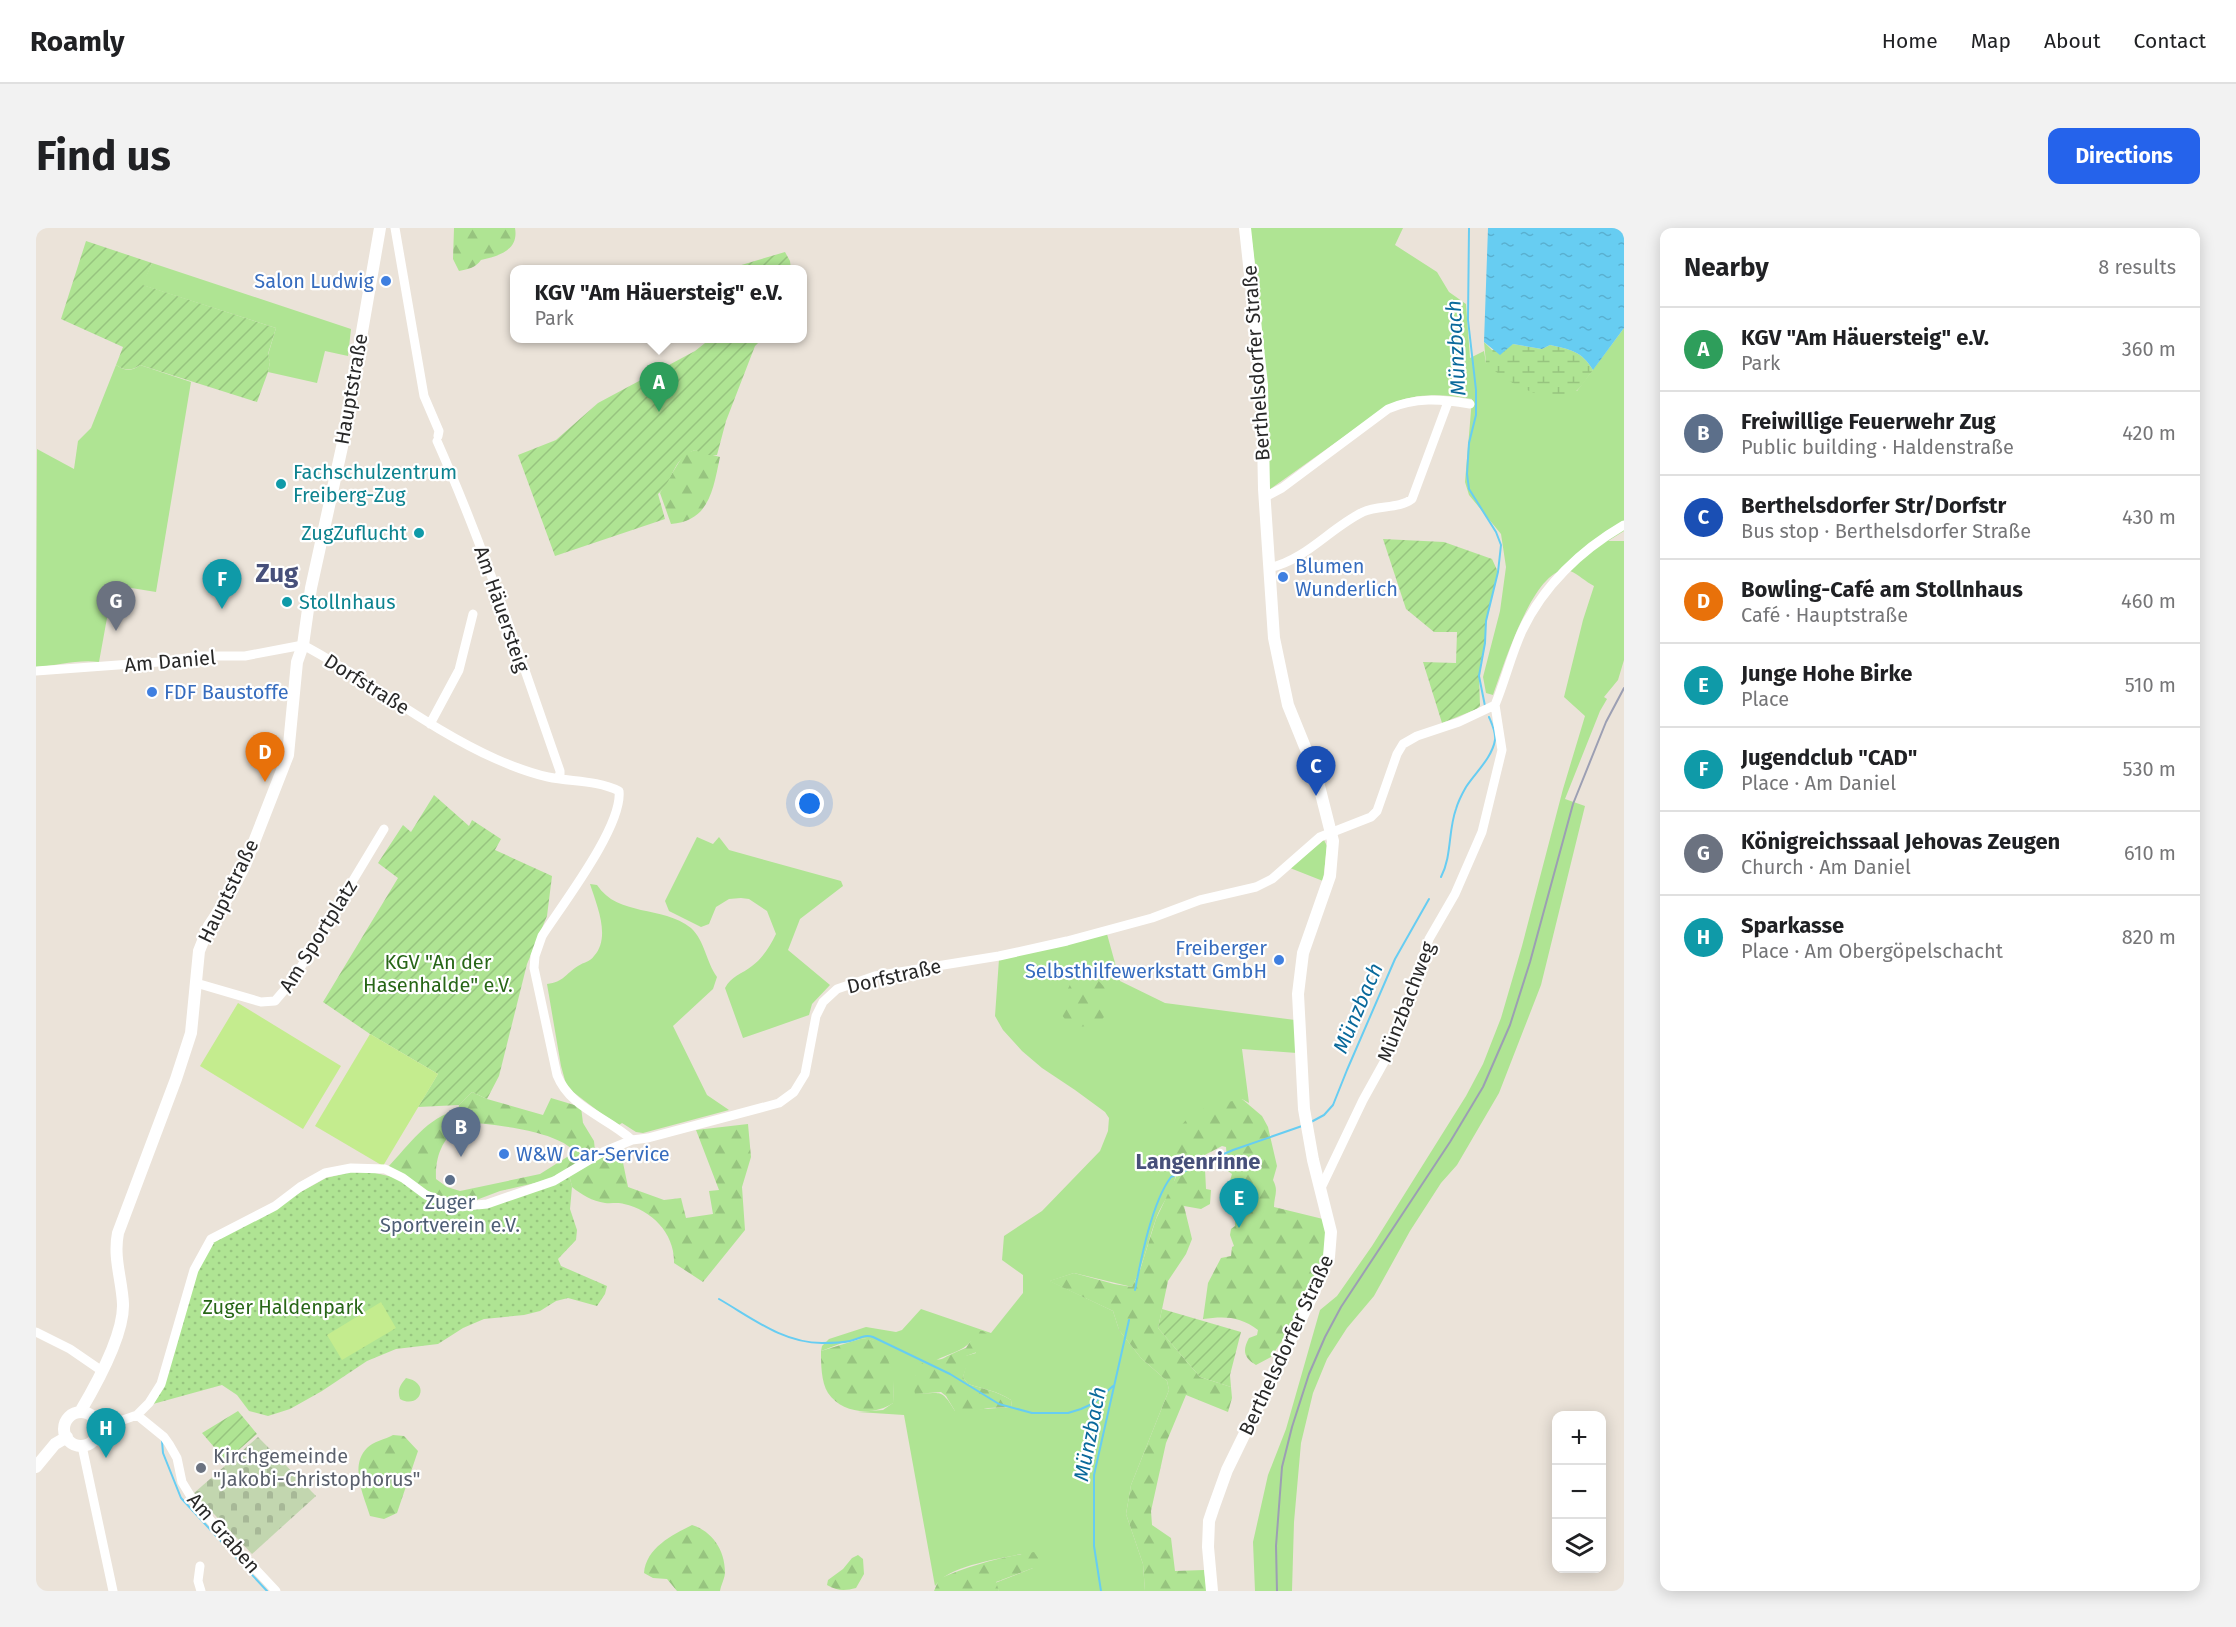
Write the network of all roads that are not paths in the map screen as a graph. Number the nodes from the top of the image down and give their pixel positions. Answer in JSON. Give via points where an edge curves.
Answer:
{"nodes":[{"id":1,"x":380,"y":228,"type":"edge"},
{"id":2,"x":395,"y":228,"type":"edge"},
{"id":3,"x":1245,"y":228,"type":"edge"},
{"id":4,"x":1448,"y":402,"type":"junction"},
{"id":5,"x":1470,"y":404,"type":"dead end"},
{"id":6,"x":1265,"y":497,"type":"junction"},
{"id":7,"x":1624,"y":525,"type":"edge"},
{"id":8,"x":1269,"y":568,"type":"junction"},
{"id":9,"x":473,"y":614,"type":"dead end"},
{"id":10,"x":303,"y":645,"type":"junction"},
{"id":11,"x":36,"y":670,"type":"edge"},
{"id":12,"x":1488,"y":709,"type":"junction"},
{"id":13,"x":430,"y":724,"type":"junction"},
{"id":14,"x":560,"y":779,"type":"junction"},
{"id":15,"x":384,"y":829,"type":"dead end"},
{"id":16,"x":1331,"y":832,"type":"junction"},
{"id":17,"x":196,"y":983,"type":"junction"},
{"id":18,"x":632,"y":1140,"type":"junction"},
{"id":19,"x":1320,"y":1190,"type":"junction"},
{"id":20,"x":36,"y":1332,"type":"edge"},
{"id":21,"x":102,"y":1371,"type":"junction"},
{"id":22,"x":85,"y":1413,"type":"junction"},
{"id":23,"x":137,"y":1415,"type":"junction"},
{"id":24,"x":98,"y":1429,"type":"junction"},
{"id":25,"x":67,"y":1437,"type":"junction"},
{"id":26,"x":82,"y":1446,"type":"junction"},
{"id":27,"x":36,"y":1467,"type":"edge"},
{"id":28,"x":200,"y":1566,"type":"dead end"},
{"id":29,"x":113,"y":1591,"type":"edge"},
{"id":30,"x":201,"y":1591,"type":"edge"},
{"id":31,"x":276,"y":1591,"type":"edge"},
{"id":32,"x":1212,"y":1591,"type":"edge"}],
"edges":[{"from":1,"to":10,"type":"street","name":"Hauptstraße"},
{"from":2,"to":14,"type":"street","name":"Am Häuersteig","via":[[424,396],[499,597]]},
{"from":3,"to":6,"type":"street","name":"Berthelsdorfer Straße","via":[[1262,385]]},
{"from":4,"to":5,"type":"street","name":"Berthelsdorfer Straße"},
{"from":4,"to":6,"type":"street","name":"Berthelsdorfer Straße","via":[[1401,403]]},
{"from":4,"to":8,"type":"street","via":[[1412,499],[1365,512],[1291,562]]},
{"from":6,"to":8,"type":"street","name":"Berthelsdorfer Straße"},
{"from":7,"to":12,"type":"street","via":[[1579,556],[1544,594],[1522,631]]},
{"from":8,"to":16,"type":"street","name":"Berthelsdorfer Straße","via":[[1274,639],[1288,705],[1316,774]]},
{"from":9,"to":13,"type":"street","name":"Dorfstraße","via":[[459,670]]},
{"from":10,"to":11,"type":"street","name":"Am Daniel","via":[[245,656],[200,656]]},
{"from":10,"to":13,"type":"street","name":"Dorfstraße"},
{"from":10,"to":17,"type":"street","name":"Hauptstraße","via":[[294,682],[288,755],[245,865],[209,926],[199,951]]},
{"from":12,"to":16,"type":"street","name":"Dorfstraße","via":[[1403,744],[1377,811],[1365,821]]},
{"from":12,"to":19,"type":"street","name":"Münzbachweg","via":[[1502,750],[1482,832],[1455,894],[1429,939],[1394,1046],[1362,1100]]},
{"from":13,"to":14,"type":"street","name":"Dorfstraße","via":[[496,759]]},
{"from":14,"to":18,"type":"street","name":"Dorfstraße","via":[[608,786],[619,791],[620,797],[610,828],[542,936],[535,956],[535,978],[562,1087],[581,1106],[618,1127]]},
{"from":15,"to":17,"type":"street","name":"Am Sportplatz","via":[[293,980],[275,1001],[261,1002]]},
{"from":16,"to":18,"type":"street","name":"Dorfstraße","via":[[1272,879],[1256,887],[1067,941],[850,983],[823,1002],[816,1016],[805,1074],[786,1099]]},
{"from":16,"to":19,"type":"street","name":"Berthelsdorfer Straße","via":[[1329,876],[1303,953],[1298,994],[1304,1108]]},
{"from":17,"to":21,"type":"street","name":"Hauptstraße","via":[[192,1033],[117,1233],[122,1321]]},
{"from":18,"to":23,"type":"street","via":[[554,1181],[487,1204],[456,1207],[426,1195],[385,1169],[351,1168],[326,1173],[300,1187],[275,1206],[212,1239],[194,1270],[161,1384]]},
{"from":19,"to":32,"type":"street","name":"Berthelsdorfer Straße","via":[[1331,1232],[1329,1257],[1215,1502],[1208,1538]]},
{"from":20,"to":21,"type":"street"},
{"from":21,"to":22,"type":"street","name":"Hauptstraße"},
{"from":22,"to":24,"type":"street","via":[[96,1421]]},
{"from":22,"to":25,"type":"street","via":[[71,1415],[67,1420]]},
{"from":23,"to":24,"type":"street"},
{"from":23,"to":31,"type":"street","name":"Am Graben","via":[[169,1444],[177,1458],[182,1482],[193,1500]]},
{"from":24,"to":26,"type":"street","via":[[93,1441]]},
{"from":25,"to":26,"type":"street"},
{"from":25,"to":27,"type":"street","via":[[55,1444]]},
{"from":26,"to":29,"type":"street"},
{"from":28,"to":30,"type":"street"}]}
